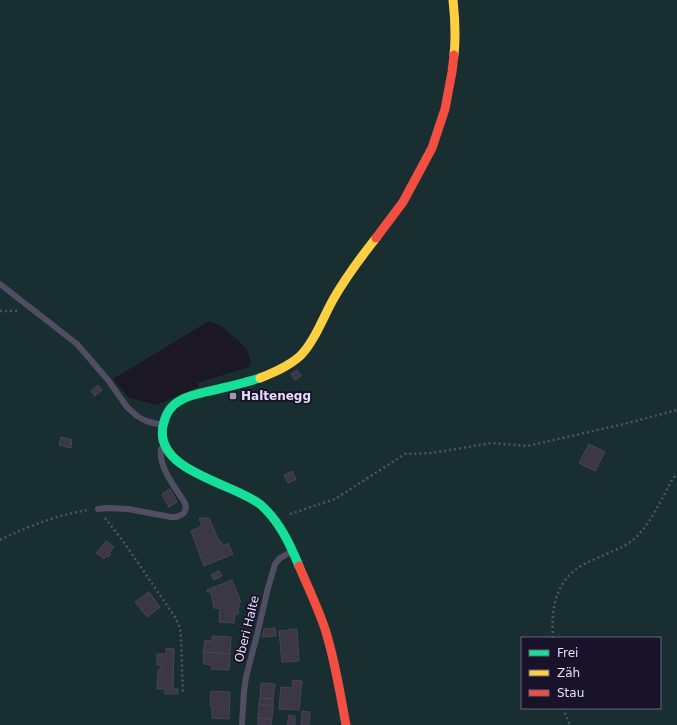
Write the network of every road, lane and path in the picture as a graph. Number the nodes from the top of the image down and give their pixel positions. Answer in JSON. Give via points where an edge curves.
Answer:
{"nodes":[{"id":1,"x":453,"y":0,"type":"edge"},
{"id":2,"x":0,"y":284,"type":"edge"},
{"id":3,"x":677,"y":410,"type":"edge"},
{"id":4,"x":163,"y":426,"type":"junction"},
{"id":5,"x":164,"y":442,"type":"junction"},
{"id":6,"x":677,"y":474,"type":"edge"},
{"id":7,"x":98,"y":509,"type":"junction"},
{"id":8,"x":274,"y":520,"type":"junction"},
{"id":9,"x":0,"y":540,"type":"edge"},
{"id":10,"x":293,"y":551,"type":"junction"},
{"id":11,"x":553,"y":637,"type":"edge"},
{"id":12,"x":183,"y":694,"type":"dead end"},
{"id":13,"x":563,"y":709,"type":"edge"},
{"id":14,"x":242,"y":722,"type":"dead end"},
{"id":15,"x":346,"y":725,"type":"edge"},
{"id":16,"x":570,"y":725,"type":"edge"}],
"edges":[{"from":1,"to":4,"type":"street","via":[[455,45],[452,79],[434,143],[401,205],[332,300],[308,346],[280,371],[182,399],[168,413]]},
{"from":2,"to":4,"type":"lane","via":[[77,344],[137,416]]},
{"from":3,"to":8,"type":"path","via":[[527,446],[492,443],[432,453],[405,454],[335,499]]},
{"from":4,"to":5,"type":"street"},
{"from":5,"to":7,"type":"lane","via":[[160,452],[161,459],[185,503],[184,513],[172,517],[128,509]]},
{"from":5,"to":8,"type":"street","via":[[170,455],[178,462],[249,497]]},
{"from":6,"to":11,"type":"path","via":[[639,534],[624,547],[582,566],[566,578],[561,585],[553,611]]},
{"from":7,"to":9,"type":"path","via":[[73,512],[41,522]]},
{"from":7,"to":12,"type":"path","via":[[124,541],[175,617],[180,628]]},
{"from":8,"to":10,"type":"street"},
{"from":10,"to":14,"type":"lane","name":"Oberi Halte","via":[[280,558],[272,574],[246,677]]},
{"from":10,"to":15,"type":"street","via":[[325,629]]},
{"from":13,"to":16,"type":"path"}]}
